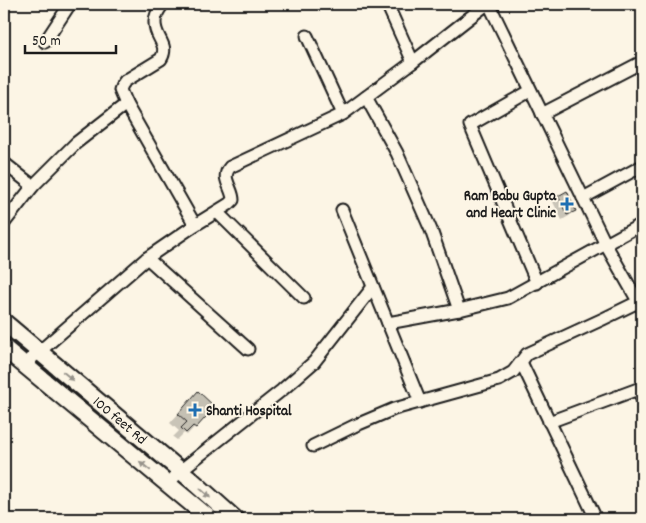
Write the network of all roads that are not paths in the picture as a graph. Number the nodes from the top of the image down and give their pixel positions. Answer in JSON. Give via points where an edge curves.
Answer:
{"nodes":[{"id":1,"x":70,"y":4,"type":"edge"},
{"id":2,"x":163,"y":4,"type":"edge"},
{"id":3,"x":387,"y":4,"type":"edge"},
{"id":4,"x":488,"y":4,"type":"edge"},
{"id":5,"x":307,"y":36,"type":"dead end"},
{"id":6,"x":45,"y":42,"type":"dead end"},
{"id":7,"x":413,"y":62,"type":"junction"},
{"id":8,"x":642,"y":62,"type":"edge"},
{"id":9,"x":530,"y":91,"type":"junction"},
{"id":10,"x":366,"y":97,"type":"junction"},
{"id":11,"x":126,"y":104,"type":"junction"},
{"id":12,"x":344,"y":114,"type":"junction"},
{"id":13,"x":542,"y":114,"type":"junction"},
{"id":14,"x":4,"y":163,"type":"edge"},
{"id":15,"x":642,"y":166,"type":"edge"},
{"id":16,"x":33,"y":186,"type":"junction"},
{"id":17,"x":583,"y":198,"type":"junction"},
{"id":18,"x":342,"y":210,"type":"dead end"},
{"id":19,"x":217,"y":212,"type":"junction"},
{"id":20,"x":4,"y":223,"type":"edge"},
{"id":21,"x":642,"y":224,"type":"edge"},
{"id":22,"x":195,"y":225,"type":"junction"},
{"id":23,"x":606,"y":245,"type":"junction"},
{"id":24,"x":147,"y":258,"type":"junction"},
{"id":25,"x":537,"y":283,"type":"junction"},
{"id":26,"x":374,"y":287,"type":"junction"},
{"id":27,"x":304,"y":298,"type":"dead end"},
{"id":28,"x":641,"y":303,"type":"edge"},
{"id":29,"x":459,"y":310,"type":"junction"},
{"id":30,"x":4,"y":322,"type":"edge"},
{"id":31,"x":388,"y":323,"type":"junction"},
{"id":32,"x":4,"y":348,"type":"edge"},
{"id":33,"x":248,"y":349,"type":"dead end"},
{"id":34,"x":39,"y":352,"type":"junction"},
{"id":35,"x":521,"y":362,"type":"junction"},
{"id":36,"x":24,"y":365,"type":"junction"},
{"id":37,"x":642,"y":399,"type":"edge"},
{"id":38,"x":420,"y":402,"type":"junction"},
{"id":39,"x":549,"y":422,"type":"junction"},
{"id":40,"x":313,"y":446,"type":"dead end"},
{"id":41,"x":180,"y":471,"type":"junction"},
{"id":42,"x":168,"y":484,"type":"junction"},
{"id":43,"x":210,"y":519,"type":"edge"},
{"id":44,"x":235,"y":519,"type":"edge"},
{"id":45,"x":596,"y":519,"type":"edge"}],
"edges":[{"from":1,"to":6,"type":"street"},
{"from":2,"to":11,"type":"street","via":[[155,21],[164,55],[125,81],[120,90]]},
{"from":3,"to":7,"type":"street"},
{"from":4,"to":7,"type":"street"},
{"from":4,"to":9,"type":"street"},
{"from":5,"to":12,"type":"street"},
{"from":7,"to":10,"type":"street"},
{"from":8,"to":13,"type":"street"},
{"from":9,"to":13,"type":"street"},
{"from":9,"to":25,"type":"street","via":[[470,126]]},
{"from":10,"to":12,"type":"street"},
{"from":10,"to":29,"type":"street","via":[[405,170],[431,230]]},
{"from":11,"to":16,"type":"street","via":[[76,142]]},
{"from":11,"to":22,"type":"street"},
{"from":12,"to":19,"type":"street","via":[[230,167],[226,177],[233,200]]},
{"from":13,"to":17,"type":"street"},
{"from":14,"to":16,"type":"street"},
{"from":15,"to":17,"type":"street"},
{"from":16,"to":20,"type":"street"},
{"from":17,"to":23,"type":"street"},
{"from":18,"to":26,"type":"street"},
{"from":19,"to":22,"type":"street"},
{"from":19,"to":27,"type":"street"},
{"from":21,"to":23,"type":"street"},
{"from":22,"to":24,"type":"street"},
{"from":23,"to":25,"type":"street"},
{"from":23,"to":28,"type":"street"},
{"from":24,"to":33,"type":"street"},
{"from":24,"to":34,"type":"street"},
{"from":25,"to":29,"type":"street","via":[[508,298]]},
{"from":26,"to":31,"type":"street"},
{"from":26,"to":41,"type":"street","via":[[314,362]]},
{"from":28,"to":35,"type":"street","via":[[527,354]]},
{"from":29,"to":31,"type":"street"},
{"from":30,"to":34,"type":"main road","name":"100 feet Rd"},
{"from":31,"to":38,"type":"street"},
{"from":32,"to":36,"type":"main road"},
{"from":34,"to":36,"type":"street"},
{"from":34,"to":41,"type":"main road","name":"100 feet Rd","one_way":true},
{"from":35,"to":38,"type":"street","via":[[513,372],[499,380]]},
{"from":35,"to":39,"type":"street"},
{"from":42,"to":36,"type":"main road","one_way":true},
{"from":37,"to":39,"type":"street","via":[[638,389]]},
{"from":38,"to":40,"type":"street","via":[[362,422]]},
{"from":39,"to":45,"type":"street"},
{"from":41,"to":42,"type":"street"},
{"from":41,"to":44,"type":"main road","name":"100 feet Rd","one_way":true},
{"from":42,"to":43,"type":"main road"}]}
